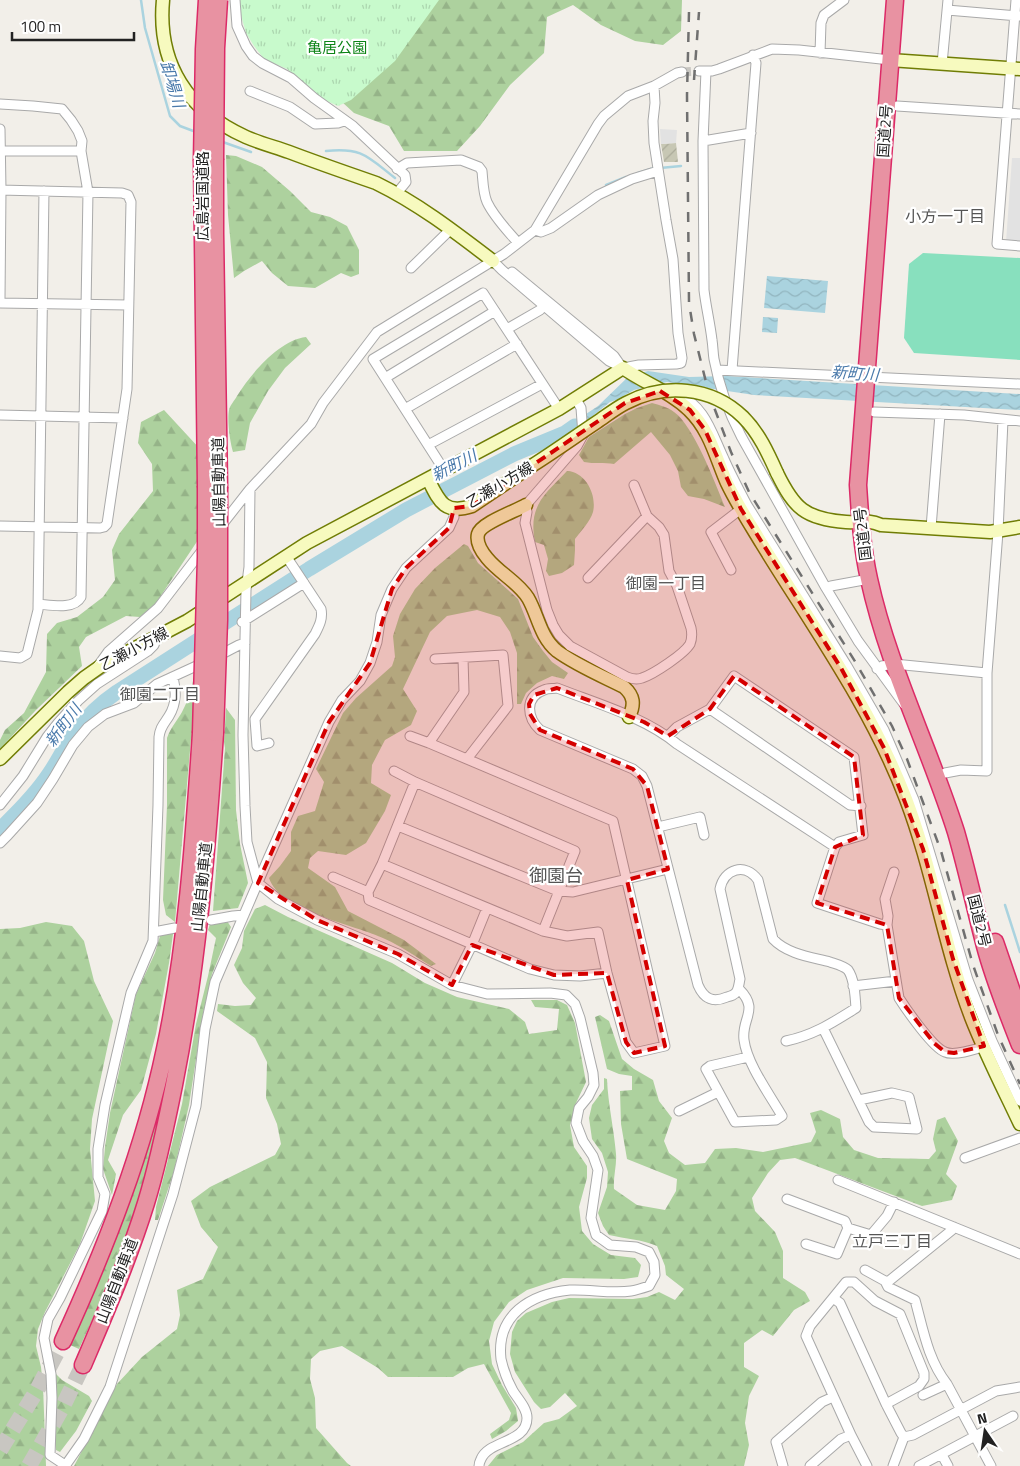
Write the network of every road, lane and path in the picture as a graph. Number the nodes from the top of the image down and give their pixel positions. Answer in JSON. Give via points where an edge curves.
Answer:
{"nodes":[{"id":1,"x":163,"y":0,"type":"edge"},
{"id":2,"x":207,"y":0,"type":"edge"},
{"id":3,"x":219,"y":0,"type":"edge"},
{"id":4,"x":234,"y":0,"type":"edge"},
{"id":5,"x":844,"y":0,"type":"edge"},
{"id":6,"x":895,"y":0,"type":"edge"},
{"id":7,"x":905,"y":0,"type":"edge"},
{"id":8,"x":1016,"y":0,"type":"edge"},
{"id":9,"x":948,"y":5,"type":"edge"},
{"id":10,"x":1017,"y":15,"type":"edge"},
{"id":11,"x":820,"y":53,"type":"junction"},
{"id":12,"x":753,"y":55,"type":"junction"},
{"id":13,"x":895,"y":60,"type":"junction"},
{"id":14,"x":942,"y":64,"type":"junction"},
{"id":15,"x":1015,"y":69,"type":"edge"},
{"id":16,"x":682,"y":72,"type":"tunnel mouth"},
{"id":17,"x":654,"y":86,"type":"junction"},
{"id":18,"x":250,"y":91,"type":"dead end"},
{"id":19,"x":0,"y":104,"type":"edge"},
{"id":20,"x":897,"y":106,"type":"junction"},
{"id":21,"x":1006,"y":113,"type":"junction"},
{"id":22,"x":1020,"y":114,"type":"edge"},
{"id":23,"x":344,"y":121,"type":"junction"},
{"id":24,"x":0,"y":129,"type":"edge"},
{"id":25,"x":750,"y":133,"type":"junction"},
{"id":26,"x":703,"y":141,"type":"junction"},
{"id":27,"x":81,"y":150,"type":"junction"},
{"id":28,"x":1,"y":151,"type":"edge"},
{"id":29,"x":209,"y":160,"type":"junction"},
{"id":30,"x":397,"y":169,"type":"junction"},
{"id":31,"x":658,"y":171,"type":"junction"},
{"id":32,"x":1,"y":190,"type":"edge"},
{"id":33,"x":44,"y":191,"type":"junction"},
{"id":34,"x":88,"y":192,"type":"junction"},
{"id":35,"x":397,"y":193,"type":"junction"},
{"id":36,"x":451,"y":229,"type":"junction"},
{"id":37,"x":535,"y":230,"type":"junction"},
{"id":38,"x":518,"y":243,"type":"junction"},
{"id":39,"x":1020,"y":246,"type":"edge"},
{"id":40,"x":493,"y":260,"type":"junction"},
{"id":41,"x":411,"y":268,"type":"dead end"},
{"id":42,"x":0,"y":301,"type":"edge"},
{"id":43,"x":43,"y":304,"type":"junction"},
{"id":44,"x":86,"y":304,"type":"junction"},
{"id":45,"x":128,"y":305,"type":"junction"},
{"id":46,"x":543,"y":306,"type":"junction"},
{"id":47,"x":495,"y":311,"type":"junction"},
{"id":48,"x":507,"y":329,"type":"junction"},
{"id":49,"x":517,"y":344,"type":"junction"},
{"id":50,"x":732,"y":370,"type":"junction"},
{"id":51,"x":631,"y":371,"type":"junction"},
{"id":52,"x":717,"y":372,"type":"junction"},
{"id":53,"x":385,"y":378,"type":"junction"},
{"id":54,"x":871,"y":379,"type":"junction"},
{"id":55,"x":542,"y":384,"type":"junction"},
{"id":56,"x":1020,"y":384,"type":"edge"},
{"id":57,"x":213,"y":397,"type":"junction"},
{"id":58,"x":577,"y":401,"type":"junction"},
{"id":59,"x":871,"y":408,"type":"junction"},
{"id":60,"x":405,"y":409,"type":"junction"},
{"id":61,"x":559,"y":409,"type":"junction"},
{"id":62,"x":940,"y":414,"type":"junction"},
{"id":63,"x":0,"y":415,"type":"edge"},
{"id":64,"x":41,"y":416,"type":"junction"},
{"id":65,"x":84,"y":417,"type":"junction"},
{"id":66,"x":123,"y":418,"type":"junction"},
{"id":67,"x":1003,"y":420,"type":"junction"},
{"id":68,"x":1020,"y":421,"type":"edge"},
{"id":69,"x":428,"y":446,"type":"junction"},
{"id":70,"x":444,"y":470,"type":"junction"},
{"id":71,"x":429,"y":481,"type":"junction"},
{"id":72,"x":634,"y":485,"type":"dead end"},
{"id":73,"x":250,"y":489,"type":"junction"},
{"id":74,"x":526,"y":505,"type":"junction"},
{"id":75,"x":454,"y":508,"type":"junction"},
{"id":76,"x":741,"y":508,"type":"junction"},
{"id":77,"x":647,"y":516,"type":"junction"},
{"id":78,"x":866,"y":521,"type":"junction"},
{"id":79,"x":0,"y":526,"type":"edge"},
{"id":80,"x":39,"y":526,"type":"junction"},
{"id":81,"x":82,"y":527,"type":"junction"},
{"id":82,"x":1020,"y":527,"type":"edge"},
{"id":83,"x":931,"y":528,"type":"junction"},
{"id":84,"x":998,"y":532,"type":"junction"},
{"id":85,"x":287,"y":559,"type":"junction"},
{"id":86,"x":731,"y":570,"type":"dead end"},
{"id":87,"x":588,"y":578,"type":"dead end"},
{"id":88,"x":869,"y":579,"type":"junction"},
{"id":89,"x":303,"y":582,"type":"junction"},
{"id":90,"x":247,"y":586,"type":"junction"},
{"id":91,"x":826,"y":588,"type":"junction"},
{"id":92,"x":38,"y":604,"type":"junction"},
{"id":93,"x":244,"y":620,"type":"junction"},
{"id":94,"x":157,"y":637,"type":"junction"},
{"id":95,"x":245,"y":643,"type":"junction"},
{"id":96,"x":0,"y":656,"type":"edge"},
{"id":97,"x":463,"y":658,"type":"junction"},
{"id":98,"x":435,"y":659,"type":"dead end"},
{"id":99,"x":899,"y":665,"type":"junction"},
{"id":100,"x":877,"y":669,"type":"junction"},
{"id":101,"x":95,"y":671,"type":"junction"},
{"id":102,"x":987,"y":673,"type":"junction"},
{"id":103,"x":173,"y":676,"type":"junction"},
{"id":104,"x":710,"y":709,"type":"junction"},
{"id":105,"x":911,"y":712,"type":"junction"},
{"id":106,"x":629,"y":717,"type":"junction"},
{"id":107,"x":208,"y":733,"type":"junction"},
{"id":108,"x":410,"y":736,"type":"dead end"},
{"id":109,"x":668,"y":736,"type":"junction"},
{"id":110,"x":428,"y":742,"type":"junction"},
{"id":111,"x":269,"y":743,"type":"dead end"},
{"id":112,"x":0,"y":758,"type":"edge"},
{"id":113,"x":467,"y":759,"type":"junction"},
{"id":114,"x":394,"y":771,"type":"dead end"},
{"id":115,"x":945,"y":773,"type":"junction"},
{"id":116,"x":415,"y":782,"type":"junction"},
{"id":117,"x":0,"y":804,"type":"edge"},
{"id":118,"x":861,"y":806,"type":"junction"},
{"id":119,"x":398,"y":826,"type":"junction"},
{"id":120,"x":658,"y":827,"type":"junction"},
{"id":121,"x":704,"y":835,"type":"dead end"},
{"id":122,"x":0,"y":843,"type":"edge"},
{"id":123,"x":835,"y":847,"type":"junction"},
{"id":124,"x":382,"y":864,"type":"junction"},
{"id":125,"x":668,"y":869,"type":"junction"},
{"id":126,"x":894,"y":872,"type":"dead end"},
{"id":127,"x":333,"y":877,"type":"dead end"},
{"id":128,"x":627,"y":880,"type":"junction"},
{"id":129,"x":258,"y":883,"type":"junction"},
{"id":130,"x":558,"y":891,"type":"junction"},
{"id":131,"x":368,"y":892,"type":"junction"},
{"id":132,"x":487,"y":908,"type":"junction"},
{"id":133,"x":244,"y":916,"type":"junction"},
{"id":134,"x":211,"y":920,"type":"dead end"},
{"id":135,"x":887,"y":925,"type":"junction"},
{"id":136,"x":175,"y":928,"type":"dead end"},
{"id":137,"x":543,"y":931,"type":"junction"},
{"id":138,"x":154,"y":932,"type":"junction"},
{"id":139,"x":472,"y":945,"type":"junction"},
{"id":140,"x":607,"y":973,"type":"junction"},
{"id":141,"x":896,"y":982,"type":"junction"},
{"id":142,"x":452,"y":985,"type":"junction"},
{"id":143,"x":853,"y":986,"type":"junction"},
{"id":144,"x":739,"y":989,"type":"junction"},
{"id":145,"x":1020,"y":1016,"type":"edge"},
{"id":146,"x":823,"y":1028,"type":"junction"},
{"id":147,"x":786,"y":1041,"type":"dead end"},
{"id":148,"x":1020,"y":1045,"type":"edge"},
{"id":149,"x":984,"y":1046,"type":"junction"},
{"id":150,"x":748,"y":1057,"type":"junction"},
{"id":151,"x":718,"y":1092,"type":"junction"},
{"id":152,"x":859,"y":1100,"type":"junction"},
{"id":153,"x":1020,"y":1101,"type":"edge"},
{"id":154,"x":679,"y":1111,"type":"dead end"},
{"id":155,"x":1020,"y":1124,"type":"edge"},
{"id":156,"x":1020,"y":1138,"type":"edge"},
{"id":157,"x":965,"y":1158,"type":"dead end"},
{"id":158,"x":838,"y":1180,"type":"dead end"},
{"id":159,"x":787,"y":1199,"type":"dead end"},
{"id":160,"x":894,"y":1202,"type":"junction"},
{"id":161,"x":954,"y":1227,"type":"junction"},
{"id":162,"x":848,"y":1228,"type":"junction"},
{"id":163,"x":806,"y":1244,"type":"dead end"},
{"id":164,"x":1020,"y":1254,"type":"edge"},
{"id":165,"x":865,"y":1270,"type":"dead end"},
{"id":166,"x":884,"y":1281,"type":"junction"},
{"id":167,"x":833,"y":1298,"type":"junction"},
{"id":168,"x":62,"y":1341,"type":"tunnel mouth"},
{"id":169,"x":84,"y":1365,"type":"tunnel mouth"},
{"id":170,"x":947,"y":1384,"type":"junction"},
{"id":171,"x":1020,"y":1387,"type":"edge"},
{"id":172,"x":923,"y":1395,"type":"dead end"},
{"id":173,"x":833,"y":1397,"type":"junction"},
{"id":174,"x":886,"y":1404,"type":"junction"},
{"id":175,"x":961,"y":1409,"type":"junction"},
{"id":176,"x":1013,"y":1416,"type":"dead end"},
{"id":177,"x":851,"y":1435,"type":"junction"},
{"id":178,"x":904,"y":1437,"type":"junction"},
{"id":179,"x":976,"y":1437,"type":"junction"},
{"id":180,"x":942,"y":1455,"type":"junction"},
{"id":181,"x":65,"y":1466,"type":"edge"},
{"id":182,"x":479,"y":1466,"type":"edge"},
{"id":183,"x":783,"y":1466,"type":"edge"},
{"id":184,"x":810,"y":1466,"type":"edge"},
{"id":185,"x":867,"y":1466,"type":"edge"},
{"id":186,"x":893,"y":1466,"type":"edge"},
{"id":187,"x":919,"y":1466,"type":"edge"},
{"id":188,"x":948,"y":1466,"type":"edge"},
{"id":189,"x":991,"y":1466,"type":"edge"}],
"edges":[{"from":1,"to":35,"type":"street","via":[[162,34],[176,76],[188,96],[214,118],[245,137]]},
{"from":2,"to":29,"type":"highway","name":"広島岩国道路","bridge":true,"via":[[204,49]]},
{"from":3,"to":29,"type":"highway","name":"広島岩国道路","bridge":true},
{"from":4,"to":23,"type":"street","via":[[237,26],[253,56],[291,78]]},
{"from":5,"to":11,"type":"street","via":[[824,15]]},
{"from":6,"to":13,"type":"highway","name":"国道2号"},
{"from":7,"to":13,"type":"highway","name":"国道2号"},
{"from":8,"to":10,"type":"street"},
{"from":9,"to":10,"type":"street"},
{"from":9,"to":14,"type":"street"},
{"from":10,"to":15,"type":"street"},
{"from":11,"to":12,"type":"street","via":[[772,49]]},
{"from":11,"to":13,"type":"street"},
{"from":12,"to":25,"type":"street","via":[[756,63]]},
{"from":12,"to":26,"type":"street","via":[[728,66],[702,71]]},
{"from":13,"to":14,"type":"street"},
{"from":13,"to":20,"type":"highway","name":"国道2号"},
{"from":13,"to":54,"type":"highway","name":"国道2号"},
{"from":14,"to":15,"type":"street"},
{"from":15,"to":21,"type":"street"},
{"from":16,"to":17,"type":"street"},
{"from":17,"to":31,"type":"street","via":[[654,143]]},
{"from":17,"to":37,"type":"street","via":[[628,96],[604,116]]},
{"from":18,"to":23,"type":"street","via":[[290,106],[315,124]]},
{"from":19,"to":27,"type":"street","via":[[62,109],[78,130]]},
{"from":20,"to":21,"type":"street"},
{"from":20,"to":54,"type":"highway","name":"国道2号"},
{"from":21,"to":22,"type":"street"},
{"from":21,"to":39,"type":"street","via":[[998,244]]},
{"from":23,"to":30,"type":"street"},
{"from":24,"to":28,"type":"street"},
{"from":25,"to":26,"type":"street"},
{"from":25,"to":50,"type":"street"},
{"from":26,"to":52,"type":"street","via":[[704,290]]},
{"from":27,"to":28,"type":"street"},
{"from":27,"to":34,"type":"street"},
{"from":28,"to":32,"type":"street"},
{"from":29,"to":57,"type":"highway","name":"広島岩国道路","via":[[214,233]]},
{"from":30,"to":35,"type":"street","via":[[405,175],[406,182]]},
{"from":30,"to":38,"type":"street","via":[[407,163],[461,160],[479,168],[487,202]]},
{"from":31,"to":37,"type":"street","via":[[632,178],[598,195],[551,228],[540,232]]},
{"from":31,"to":51,"type":"street","via":[[673,259],[682,358],[681,363],[639,365]]},
{"from":32,"to":33,"type":"street"},
{"from":32,"to":42,"type":"street"},
{"from":33,"to":34,"type":"street"},
{"from":33,"to":43,"type":"street"},
{"from":34,"to":44,"type":"street"},
{"from":34,"to":45,"type":"street","via":[[124,193],[130,199]]},
{"from":35,"to":36,"type":"street"},
{"from":36,"to":40,"type":"street"},
{"from":36,"to":41,"type":"street"},
{"from":37,"to":38,"type":"street"},
{"from":38,"to":40,"type":"street"},
{"from":40,"to":46,"type":"street"},
{"from":40,"to":51,"type":"street","via":[[505,266]]},
{"from":40,"to":73,"type":"street","via":[[377,332],[311,424]]},
{"from":42,"to":43,"type":"street"},
{"from":43,"to":44,"type":"street"},
{"from":43,"to":64,"type":"street"},
{"from":44,"to":45,"type":"street"},
{"from":44,"to":65,"type":"street"},
{"from":45,"to":66,"type":"street"},
{"from":46,"to":48,"type":"street"},
{"from":46,"to":51,"type":"street","via":[[608,361]]},
{"from":47,"to":48,"type":"street"},
{"from":47,"to":53,"type":"street"},
{"from":47,"to":53,"type":"street","via":[[483,293],[372,359]]},
{"from":48,"to":49,"type":"street"},
{"from":49,"to":55,"type":"street"},
{"from":49,"to":60,"type":"street"},
{"from":50,"to":52,"type":"street"},
{"from":50,"to":54,"type":"street"},
{"from":51,"to":58,"type":"street"},
{"from":51,"to":76,"type":"street","via":[[690,410],[705,430]]},
{"from":51,"to":153,"type":"street","via":[[684,396],[707,420],[747,505],[884,730],[916,807],[978,1009]]},
{"from":52,"to":91,"type":"street","via":[[730,415]]},
{"from":53,"to":60,"type":"street"},
{"from":54,"to":56,"type":"street"},
{"from":54,"to":59,"type":"highway","name":"国道2号"},
{"from":55,"to":61,"type":"street"},
{"from":55,"to":69,"type":"street"},
{"from":57,"to":107,"type":"highway","name":"山陽自動車道","bridge":true,"via":[[220,556],[219,620]]},
{"from":57,"to":107,"type":"highway","name":"山陽自動車道","bridge":true,"via":[[205,427]]},
{"from":58,"to":61,"type":"street"},
{"from":58,"to":74,"type":"street","via":[[581,408],[583,436]]},
{"from":59,"to":62,"type":"street"},
{"from":59,"to":78,"type":"highway","name":"国道2号","via":[[858,485]]},
{"from":60,"to":69,"type":"street"},
{"from":61,"to":70,"type":"street"},
{"from":62,"to":67,"type":"street"},
{"from":62,"to":83,"type":"street"},
{"from":63,"to":64,"type":"street"},
{"from":64,"to":65,"type":"street"},
{"from":64,"to":80,"type":"street"},
{"from":65,"to":66,"type":"street"},
{"from":65,"to":81,"type":"street"},
{"from":66,"to":81,"type":"street","via":[[107,524],[100,528]]},
{"from":67,"to":68,"type":"street"},
{"from":67,"to":84,"type":"street"},
{"from":69,"to":70,"type":"street"},
{"from":70,"to":71,"type":"street"},
{"from":71,"to":75,"type":"street","name":"乙瀬小方線","via":[[441,502]]},
{"from":71,"to":85,"type":"street","name":"乙瀬小方線","via":[[317,537]]},
{"from":72,"to":77,"type":"street"},
{"from":73,"to":90,"type":"street"},
{"from":73,"to":101,"type":"street","via":[[158,608],[108,652]]},
{"from":74,"to":77,"type":"street","via":[[525,524],[540,586],[559,635],[570,646],[634,680],[683,653],[692,635],[678,586],[667,564],[664,535]]},
{"from":74,"to":106,"type":"street","via":[[480,530],[477,536],[481,550],[527,596],[543,632],[556,650],[629,692],[634,704]]},
{"from":75,"to":78,"type":"street","name":"乙瀬小方線","bridge":true,"via":[[472,506],[625,403],[652,393],[673,390],[708,396],[725,403],[743,417],[767,450],[790,498],[806,513],[821,519]]},
{"from":75,"to":129,"type":"street","via":[[449,528],[406,568],[392,589],[381,615],[370,663],[329,722]]},
{"from":76,"to":86,"type":"street","via":[[711,532]]},
{"from":76,"to":149,"type":"street","via":[[863,706],[884,748],[906,798],[952,958]]},
{"from":77,"to":87,"type":"street"},
{"from":78,"to":83,"type":"street","name":"乙瀬小方線"},
{"from":78,"to":88,"type":"highway","name":"国道2号"},
{"from":78,"to":99,"type":"highway","name":"国道2号","via":[[874,544]]},
{"from":79,"to":80,"type":"street"},
{"from":80,"to":81,"type":"street"},
{"from":80,"to":92,"type":"street"},
{"from":81,"to":92,"type":"street","via":[[80,600],[72,605]]},
{"from":82,"to":84,"type":"street","name":"乙瀬小方線"},
{"from":83,"to":84,"type":"street","name":"乙瀬小方線"},
{"from":84,"to":102,"type":"street"},
{"from":85,"to":89,"type":"street"},
{"from":85,"to":90,"type":"street","name":"乙瀬小方線"},
{"from":88,"to":91,"type":"street"},
{"from":88,"to":99,"type":"highway","name":"国道2号"},
{"from":89,"to":93,"type":"street"},
{"from":89,"to":111,"type":"street","via":[[320,609],[321,622],[255,719],[257,746]]},
{"from":90,"to":93,"type":"street"},
{"from":90,"to":94,"type":"street","name":"乙瀬小方線"},
{"from":91,"to":100,"type":"street"},
{"from":92,"to":96,"type":"street","via":[[27,654],[20,658]]},
{"from":93,"to":95,"type":"street"},
{"from":94,"to":101,"type":"street","name":"乙瀬小方線"},
{"from":94,"to":117,"type":"street","via":[[148,651],[98,684],[69,710],[47,737],[20,781]]},
{"from":95,"to":103,"type":"street"},
{"from":95,"to":129,"type":"street","via":[[245,806],[247,842]]},
{"from":97,"to":98,"type":"street"},
{"from":97,"to":110,"type":"street","via":[[464,692]]},
{"from":97,"to":113,"type":"street","via":[[503,655],[508,706]]},
{"from":99,"to":100,"type":"street"},
{"from":99,"to":102,"type":"street"},
{"from":99,"to":105,"type":"highway","name":"国道2号"},
{"from":99,"to":115,"type":"highway","name":"国道2号"},
{"from":100,"to":105,"type":"street"},
{"from":101,"to":112,"type":"street","name":"乙瀬小方線","via":[[68,692]]},
{"from":102,"to":115,"type":"street","via":[[988,771]]},
{"from":103,"to":122,"type":"street","via":[[157,684],[134,703],[105,714],[88,727],[37,803]]},
{"from":103,"to":138,"type":"street","via":[[175,702],[159,729]]},
{"from":104,"to":109,"type":"street","via":[[677,727]]},
{"from":104,"to":118,"type":"street","via":[[850,805]]},
{"from":104,"to":118,"type":"street","via":[[734,676],[854,756]]},
{"from":105,"to":148,"type":"highway","name":"国道2号","via":[[947,807],[1001,999]]},
{"from":106,"to":109,"type":"street"},
{"from":106,"to":120,"type":"street","via":[[556,688],[534,695],[530,704],[530,714],[540,730],[633,768],[642,776]]},
{"from":107,"to":168,"type":"highway","name":"山陽自動車道","via":[[188,902],[165,1050],[131,1173],[89,1283]]},
{"from":107,"to":169,"type":"highway","name":"山陽自動車道","via":[[203,881],[180,1051],[146,1202],[127,1260]]},
{"from":108,"to":110,"type":"street"},
{"from":109,"to":123,"type":"street"},
{"from":110,"to":113,"type":"street"},
{"from":113,"to":128,"type":"street","via":[[613,822]]},
{"from":114,"to":116,"type":"street"},
{"from":115,"to":145,"type":"highway","name":"国道2号","via":[[958,805],[997,947]]},
{"from":116,"to":119,"type":"street"},
{"from":116,"to":130,"type":"street","via":[[575,851]]},
{"from":118,"to":123,"type":"street","via":[[863,835],[839,842]]},
{"from":119,"to":124,"type":"street"},
{"from":119,"to":130,"type":"street"},
{"from":120,"to":121,"type":"street","via":[[700,817]]},
{"from":120,"to":125,"type":"street"},
{"from":123,"to":135,"type":"street","via":[[817,903]]},
{"from":124,"to":131,"type":"street"},
{"from":124,"to":132,"type":"street"},
{"from":125,"to":128,"type":"street"},
{"from":125,"to":144,"type":"street","via":[[701,992],[717,1000],[735,994]]},
{"from":126,"to":135,"type":"street","via":[[885,899]]},
{"from":127,"to":131,"type":"street"},
{"from":128,"to":130,"type":"street","via":[[573,892]]},
{"from":128,"to":140,"type":"street","via":[[665,1046],[634,1053],[626,1042]]},
{"from":129,"to":133,"type":"street"},
{"from":129,"to":142,"type":"street","via":[[278,899],[310,916],[398,954]]},
{"from":130,"to":137,"type":"street"},
{"from":131,"to":139,"type":"street","via":[[369,900]]},
{"from":132,"to":137,"type":"street"},
{"from":132,"to":139,"type":"street"},
{"from":133,"to":134,"type":"street"},
{"from":133,"to":181,"type":"street","via":[[216,982],[205,1029],[196,1106],[173,1194],[110,1387],[84,1439]]},
{"from":135,"to":141,"type":"street"},
{"from":136,"to":138,"type":"street"},
{"from":137,"to":140,"type":"street","via":[[567,936],[598,932]]},
{"from":138,"to":181,"type":"street","via":[[148,956],[131,994],[105,1105],[98,1148],[98,1176],[105,1194],[102,1211],[48,1319],[44,1338],[51,1374],[50,1455]]},
{"from":139,"to":140,"type":"street","via":[[530,969],[554,975]]},
{"from":139,"to":142,"type":"street"},
{"from":141,"to":143,"type":"street"},
{"from":141,"to":149,"type":"street","via":[[904,1006],[945,1052]]},
{"from":142,"to":182,"type":"street","via":[[487,994],[558,994],[575,1004],[593,1073],[594,1086],[579,1108],[576,1124],[598,1170],[591,1218],[596,1235],[610,1245],[636,1247],[649,1252],[655,1275],[649,1286],[631,1291],[569,1290],[540,1296],[518,1309],[508,1321],[501,1340],[502,1360],[527,1418],[523,1430],[491,1448],[481,1457]]},
{"from":143,"to":144,"type":"street","via":[[847,969],[779,946],[773,939],[758,880],[754,874],[739,869],[729,874],[720,890],[740,979]]},
{"from":143,"to":146,"type":"street","via":[[856,1008]]},
{"from":144,"to":150,"type":"street","via":[[745,995],[750,1012],[743,1038]]},
{"from":146,"to":147,"type":"street"},
{"from":146,"to":152,"type":"street"},
{"from":149,"to":155,"type":"street"},
{"from":150,"to":151,"type":"street","via":[[710,1066],[706,1070]]},
{"from":150,"to":151,"type":"street","via":[[782,1116],[776,1120],[735,1122]]},
{"from":151,"to":154,"type":"street"},
{"from":152,"to":152,"type":"street","via":[[874,1128],[917,1129],[909,1097],[892,1093]]},
{"from":156,"to":157,"type":"street"},
{"from":158,"to":160,"type":"street"},
{"from":159,"to":162,"type":"street","via":[[845,1221]]},
{"from":160,"to":161,"type":"street"},
{"from":160,"to":162,"type":"street","via":[[871,1235]]},
{"from":161,"to":164,"type":"street"},
{"from":161,"to":166,"type":"street","via":[[889,1281]]},
{"from":162,"to":163,"type":"street","via":[[837,1254]]},
{"from":165,"to":166,"type":"street"},
{"from":166,"to":170,"type":"street","via":[[888,1287],[915,1300],[931,1357]]},
{"from":167,"to":173,"type":"street","via":[[810,1326],[806,1336]]},
{"from":167,"to":174,"type":"street","via":[[840,1303]]},
{"from":167,"to":174,"type":"street","via":[[846,1282],[854,1282],[875,1301],[900,1314],[924,1379],[919,1386]]},
{"from":170,"to":172,"type":"street"},
{"from":170,"to":175,"type":"street"},
{"from":171,"to":175,"type":"street","via":[[996,1391]]},
{"from":173,"to":177,"type":"street"},
{"from":173,"to":183,"type":"street","via":[[822,1402],[776,1442]]},
{"from":174,"to":178,"type":"street"},
{"from":175,"to":178,"type":"street","via":[[913,1436]]},
{"from":175,"to":179,"type":"street"},
{"from":176,"to":179,"type":"street"},
{"from":177,"to":184,"type":"street","via":[[840,1439]]},
{"from":177,"to":185,"type":"street"},
{"from":178,"to":186,"type":"street"},
{"from":179,"to":180,"type":"street"},
{"from":179,"to":189,"type":"street"},
{"from":180,"to":187,"type":"street"},
{"from":180,"to":188,"type":"street"}]}
